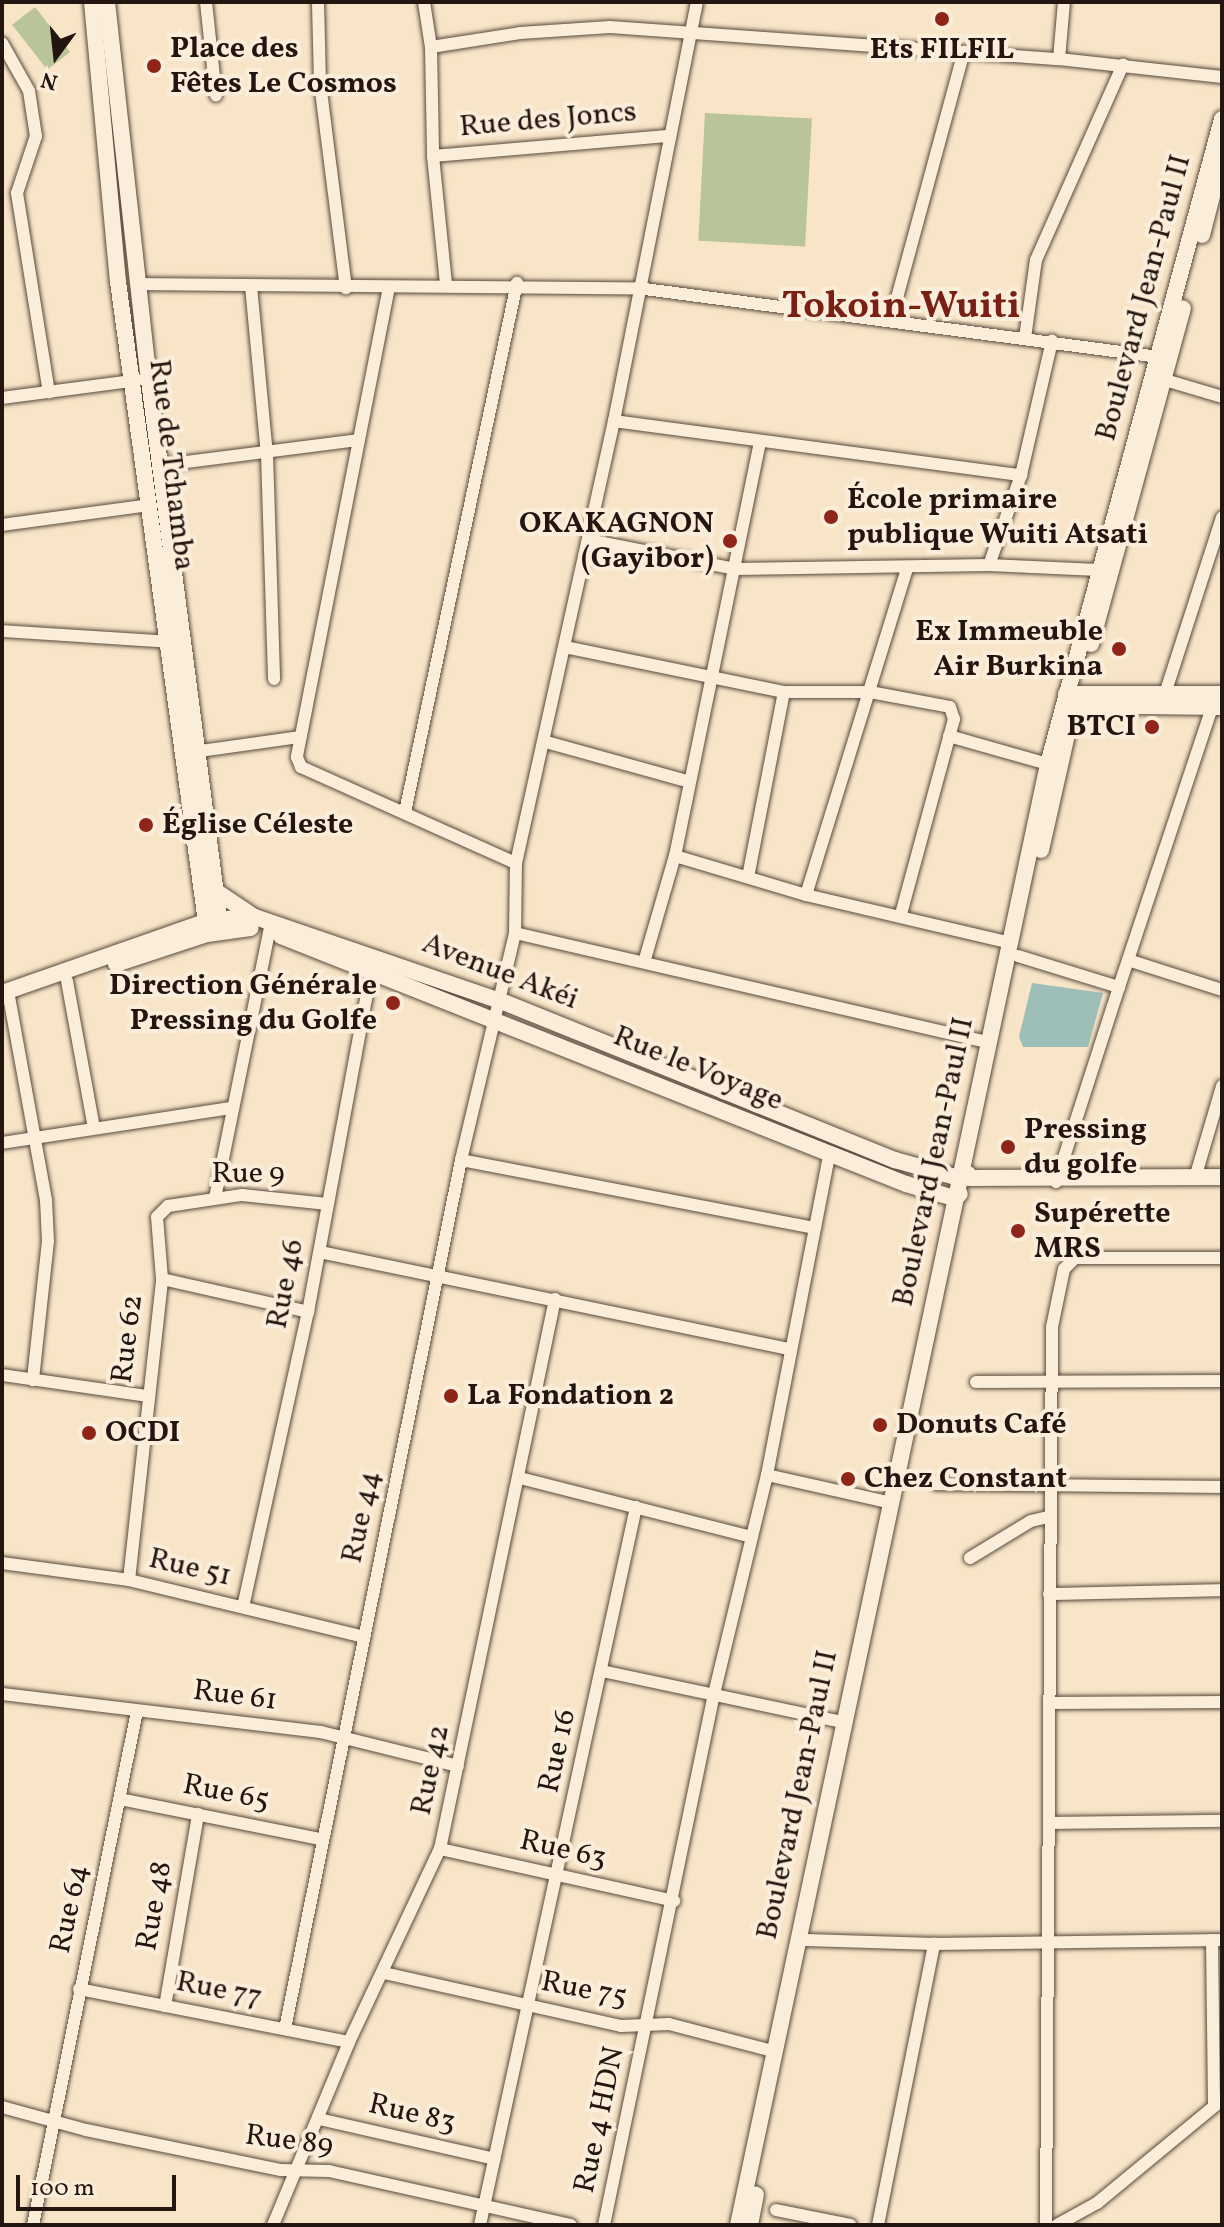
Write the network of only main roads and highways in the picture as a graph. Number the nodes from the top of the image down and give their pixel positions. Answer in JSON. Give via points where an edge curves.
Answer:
{"nodes":[{"id":1,"x":92,"y":2,"type":"edge"},
{"id":2,"x":107,"y":2,"type":"edge"},
{"id":3,"x":1222,"y":119,"type":"edge"},
{"id":4,"x":1222,"y":157,"type":"edge"},
{"id":5,"x":140,"y":381,"type":"junction"},
{"id":6,"x":1073,"y":697,"type":"junction"},
{"id":7,"x":1106,"y":702,"type":"junction"},
{"id":8,"x":1219,"y":703,"type":"edge"},
{"id":9,"x":214,"y":890,"type":"junction"},
{"id":10,"x":264,"y":923,"type":"junction"},
{"id":11,"x":213,"y":926,"type":"junction"},
{"id":12,"x":1014,"y":950,"type":"junction"},
{"id":13,"x":373,"y":962,"type":"junction"},
{"id":14,"x":6,"y":997,"type":"edge"},
{"id":15,"x":1222,"y":1177,"type":"edge"},
{"id":16,"x":963,"y":1184,"type":"junction"},
{"id":17,"x":738,"y":2225,"type":"edge"},
{"id":18,"x":750,"y":2225,"type":"edge"}],
"edges":[{"from":1,"to":5,"type":"main road","name":"Rue de Tchamba"},
{"from":2,"to":5,"type":"main road","name":"Rue de Tchamba","via":[[139,284]]},
{"from":3,"to":6,"type":"main road","name":"Boulevard Jean-Paul II","via":[[1100,570]]},
{"from":4,"to":6,"type":"main road","name":"Boulevard Jean-Paul II","via":[[1165,380]]},
{"from":5,"to":9,"type":"main road","name":"Rue de Tchamba","via":[[163,465]]},
{"from":5,"to":11,"type":"main road","name":"Rue de Tchamba","via":[[164,642]]},
{"from":6,"to":7,"type":"main road"},
{"from":6,"to":7,"type":"main road"},
{"from":6,"to":12,"type":"main road","name":"Boulevard Jean-Paul II"},
{"from":6,"to":12,"type":"main road","name":"Boulevard Jean-Paul II","via":[[1048,764]]},
{"from":7,"to":8,"type":"main road"},
{"from":9,"to":10,"type":"main road"},
{"from":9,"to":11,"type":"main road","name":"Rue de Tchamba"},
{"from":10,"to":11,"type":"main road"},
{"from":10,"to":13,"type":"main road","name":"Rue le Voyage"},
{"from":11,"to":14,"type":"main road"},
{"from":11,"to":14,"type":"main road","via":[[67,981]]},
{"from":12,"to":16,"type":"main road","name":"Boulevard Jean-Paul II"},
{"from":12,"to":16,"type":"main road","name":"Boulevard Jean-Paul II","via":[[989,1042]]},
{"from":13,"to":16,"type":"main road","name":"Avenue Akéi","via":[[501,1001]]},
{"from":13,"to":16,"type":"main road","name":"Rue le Voyage","via":[[494,1017],[830,1152]]},
{"from":15,"to":16,"type":"main road","name":"Avenue Akéi"},
{"from":16,"to":17,"type":"main road","name":"Boulevard Jean-Paul II","via":[[888,1502]]},
{"from":16,"to":18,"type":"main road","name":"Boulevard Jean-Paul II"}]}
